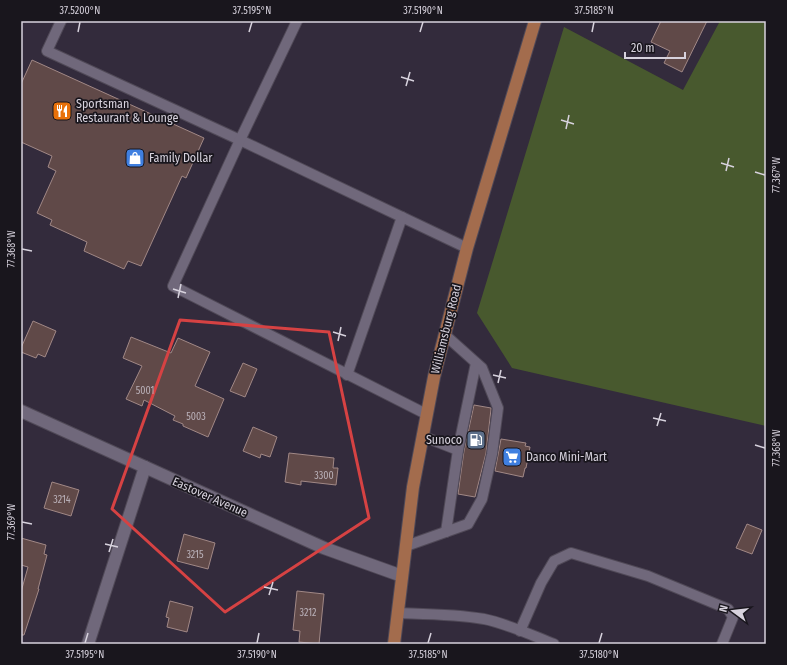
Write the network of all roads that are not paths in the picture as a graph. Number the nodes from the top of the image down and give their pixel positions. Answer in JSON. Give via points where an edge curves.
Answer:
{"nodes":[{"id":1,"x":61,"y":21,"type":"edge"},
{"id":2,"x":297,"y":21,"type":"edge"},
{"id":3,"x":535,"y":21,"type":"edge"},
{"id":4,"x":240,"y":140,"type":"junction"},
{"id":5,"x":402,"y":217,"type":"junction"},
{"id":6,"x":467,"y":248,"type":"junction"},
{"id":7,"x":444,"y":334,"type":"junction"},
{"id":8,"x":476,"y":363,"type":"junction"},
{"id":9,"x":347,"y":375,"type":"junction"},
{"id":10,"x":21,"y":411,"type":"edge"},
{"id":11,"x":426,"y":414,"type":"junction"},
{"id":12,"x":422,"y":436,"type":"junction"},
{"id":13,"x":458,"y":450,"type":"junction"},
{"id":14,"x":145,"y":467,"type":"junction"},
{"id":15,"x":446,"y":532,"type":"junction"},
{"id":16,"x":406,"y":546,"type":"junction"},
{"id":17,"x":402,"y":576,"type":"junction"},
{"id":18,"x":397,"y":613,"type":"junction"},
{"id":19,"x":520,"y":631,"type":"junction"},
{"id":20,"x":88,"y":644,"type":"edge"},
{"id":21,"x":394,"y":644,"type":"edge"},
{"id":22,"x":554,"y":644,"type":"edge"},
{"id":23,"x":722,"y":644,"type":"edge"}],
"edges":[{"from":1,"to":4,"type":"lane","via":[[47,51]]},
{"from":2,"to":4,"type":"lane"},
{"from":3,"to":6,"type":"main road","name":"Williamsburg Road"},
{"from":4,"to":5,"type":"lane"},
{"from":4,"to":9,"type":"lane","via":[[173,286]]},
{"from":5,"to":6,"type":"lane"},
{"from":5,"to":9,"type":"lane"},
{"from":6,"to":7,"type":"main road","name":"Williamsburg Road"},
{"from":7,"to":8,"type":"lane"},
{"from":7,"to":11,"type":"main road","name":"Williamsburg Road"},
{"from":8,"to":13,"type":"lane"},
{"from":8,"to":15,"type":"lane","via":[[482,368],[498,408],[492,454],[482,500],[468,524]]},
{"from":9,"to":11,"type":"lane"},
{"from":10,"to":14,"type":"street","name":"Eastover Avenue"},
{"from":11,"to":12,"type":"main road","name":"Williamsburg Road"},
{"from":12,"to":13,"type":"lane"},
{"from":12,"to":16,"type":"main road","name":"Williamsburg Road"},
{"from":13,"to":15,"type":"lane"},
{"from":14,"to":17,"type":"street","name":"Eastover Avenue","via":[[324,548]]},
{"from":14,"to":20,"type":"street"},
{"from":15,"to":16,"type":"lane"},
{"from":16,"to":17,"type":"main road","name":"Williamsburg Road"},
{"from":17,"to":18,"type":"main road","name":"Williamsburg Road"},
{"from":18,"to":19,"type":"lane","via":[[445,614],[485,620]]},
{"from":18,"to":21,"type":"main road","name":"Williamsburg Road"},
{"from":19,"to":22,"type":"lane"},
{"from":19,"to":23,"type":"lane","via":[[541,583],[554,561],[571,553],[648,576],[728,609],[733,617]]}]}
